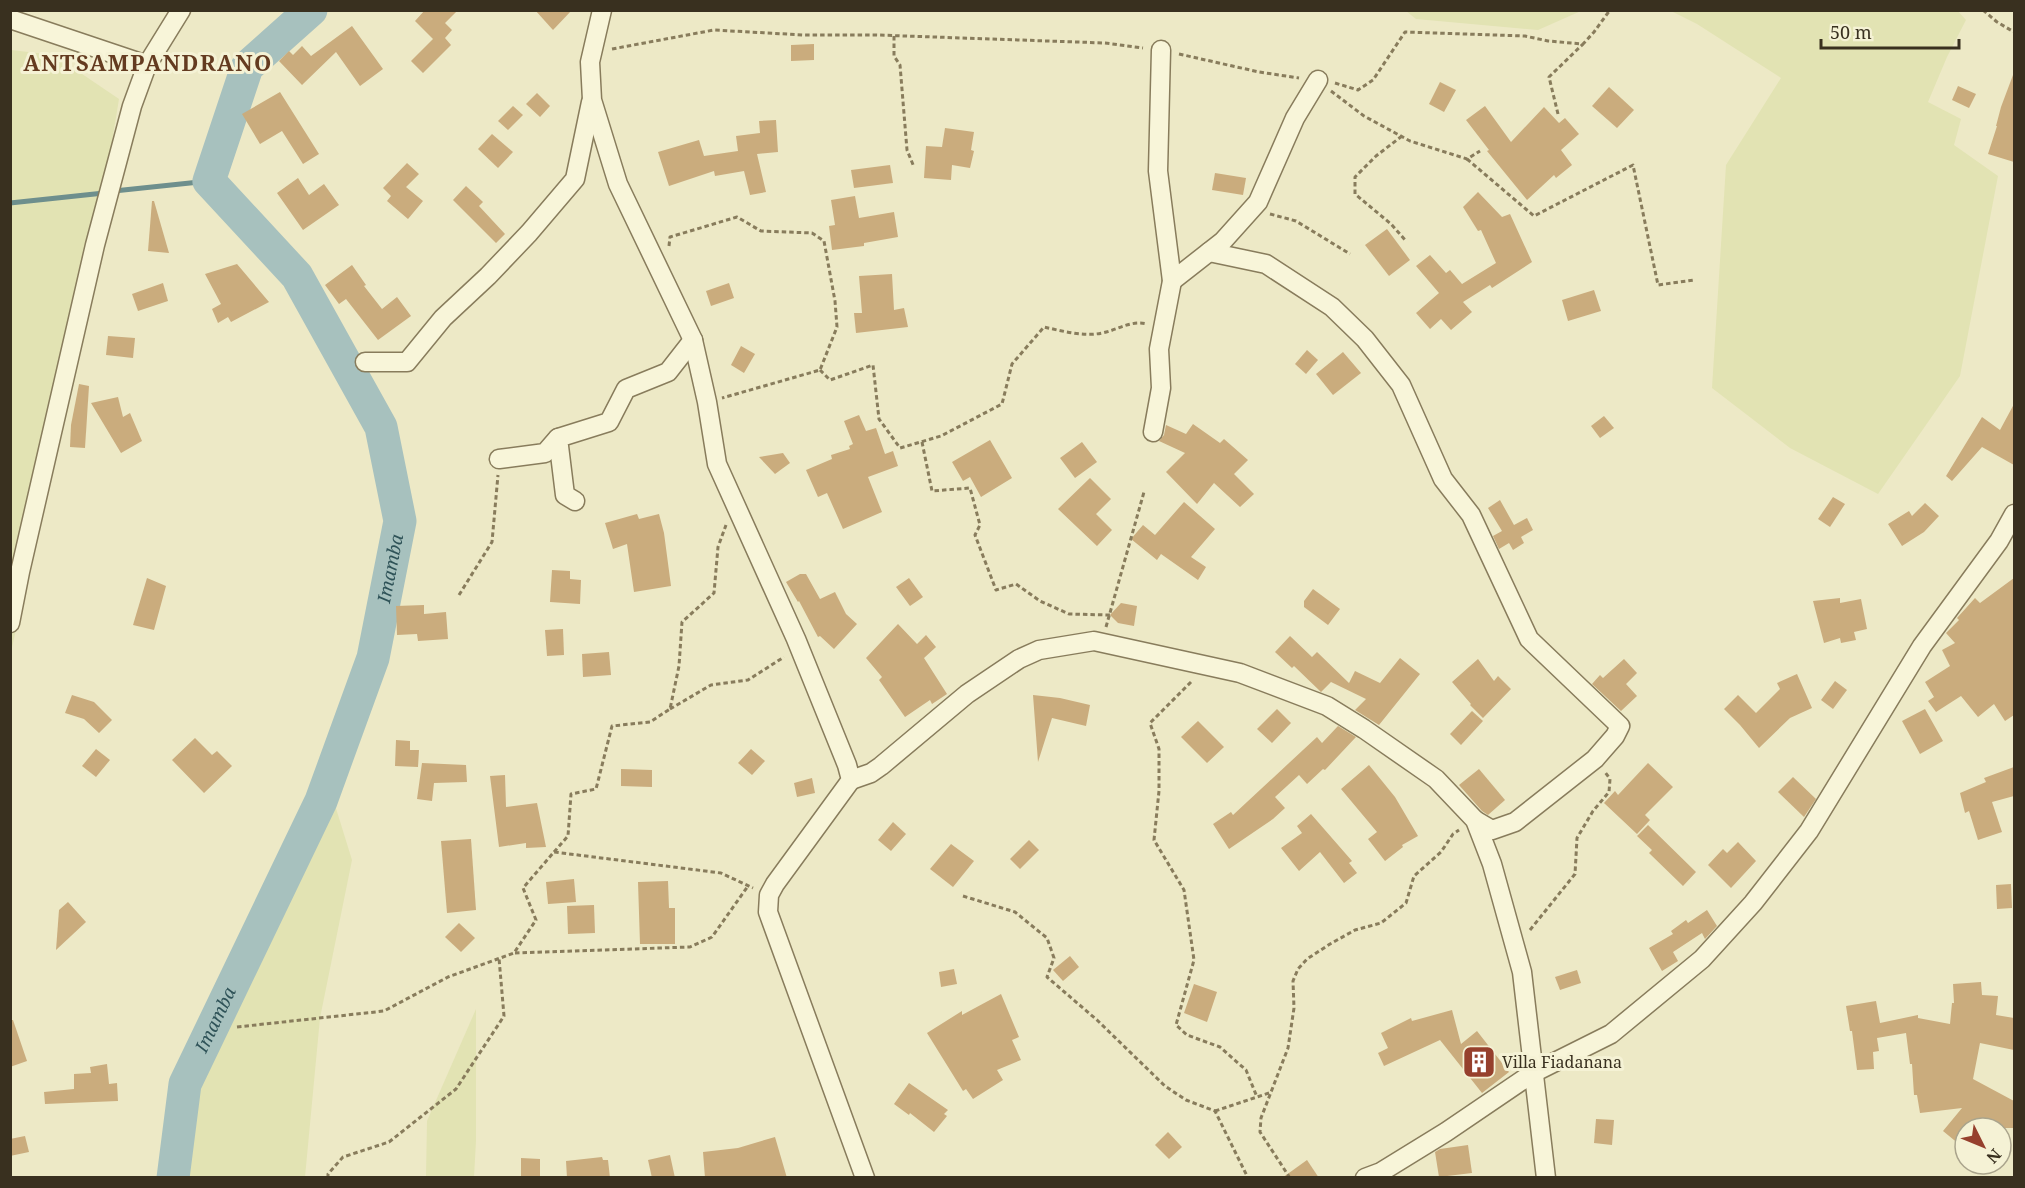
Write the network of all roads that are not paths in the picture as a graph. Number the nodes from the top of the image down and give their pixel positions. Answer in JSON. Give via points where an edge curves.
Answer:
{"nodes":[{"id":1,"x":181,"y":10,"type":"edge"},
{"id":2,"x":602,"y":10,"type":"edge"},
{"id":3,"x":10,"y":19,"type":"edge"},
{"id":4,"x":1161,"y":50,"type":"road end"},
{"id":5,"x":147,"y":64,"type":"junction"},
{"id":6,"x":1318,"y":80,"type":"road end"},
{"id":7,"x":592,"y":100,"type":"junction"},
{"id":8,"x":1209,"y":252,"type":"junction"},
{"id":9,"x":1172,"y":281,"type":"junction"},
{"id":10,"x":693,"y":340,"type":"junction"},
{"id":11,"x":365,"y":362,"type":"dead end"},
{"id":12,"x":1153,"y":432,"type":"dead end"},
{"id":13,"x":558,"y":438,"type":"junction"},
{"id":14,"x":499,"y":459,"type":"road end"},
{"id":15,"x":575,"y":501,"type":"dead end"},
{"id":16,"x":2014,"y":514,"type":"edge"},
{"id":17,"x":10,"y":622,"type":"edge"},
{"id":18,"x":851,"y":780,"type":"junction"},
{"id":19,"x":1475,"y":820,"type":"junction"},
{"id":20,"x":1533,"y":1072,"type":"junction"},
{"id":21,"x":865,"y":1178,"type":"edge"},
{"id":22,"x":1365,"y":1178,"type":"edge"},
{"id":23,"x":1546,"y":1178,"type":"edge"}],
"edges":[{"from":1,"to":5,"type":"street"},
{"from":2,"to":7,"type":"street","via":[[590,62]]},
{"from":3,"to":5,"type":"street"},
{"from":4,"to":9,"type":"street","via":[[1158,171]]},
{"from":5,"to":17,"type":"street","via":[[95,245]]},
{"from":6,"to":8,"type":"street","via":[[1295,118],[1258,202]]},
{"from":7,"to":10,"type":"street","via":[[618,184]]},
{"from":7,"to":11,"type":"street","via":[[575,178],[529,233],[443,318],[406,362]]},
{"from":8,"to":9,"type":"street"},
{"from":8,"to":19,"type":"street","via":[[1266,264],[1332,307],[1365,339],[1401,385],[1443,479],[1471,515],[1529,639],[1620,726],[1595,759],[1515,822],[1492,830]]},
{"from":9,"to":12,"type":"street","via":[[1160,349],[1161,388]]},
{"from":10,"to":13,"type":"street","via":[[668,372],[626,389],[609,422]]},
{"from":10,"to":18,"type":"street","via":[[717,464],[799,647]]},
{"from":13,"to":14,"type":"street","via":[[545,453]]},
{"from":13,"to":15,"type":"street","via":[[565,495]]},
{"from":16,"to":20,"type":"street","via":[[1999,541],[1922,646],[1809,831],[1753,903],[1702,959],[1611,1035]]},
{"from":18,"to":19,"type":"street","via":[[871,773],[967,694],[1019,659],[1039,650],[1094,641],[1240,673],[1327,706],[1436,779]]},
{"from":18,"to":21,"type":"street","via":[[769,895],[768,912]]},
{"from":19,"to":20,"type":"street","via":[[1492,864],[1522,972]]},
{"from":20,"to":22,"type":"street","via":[[1437,1138]]},
{"from":20,"to":23,"type":"street"}]}
